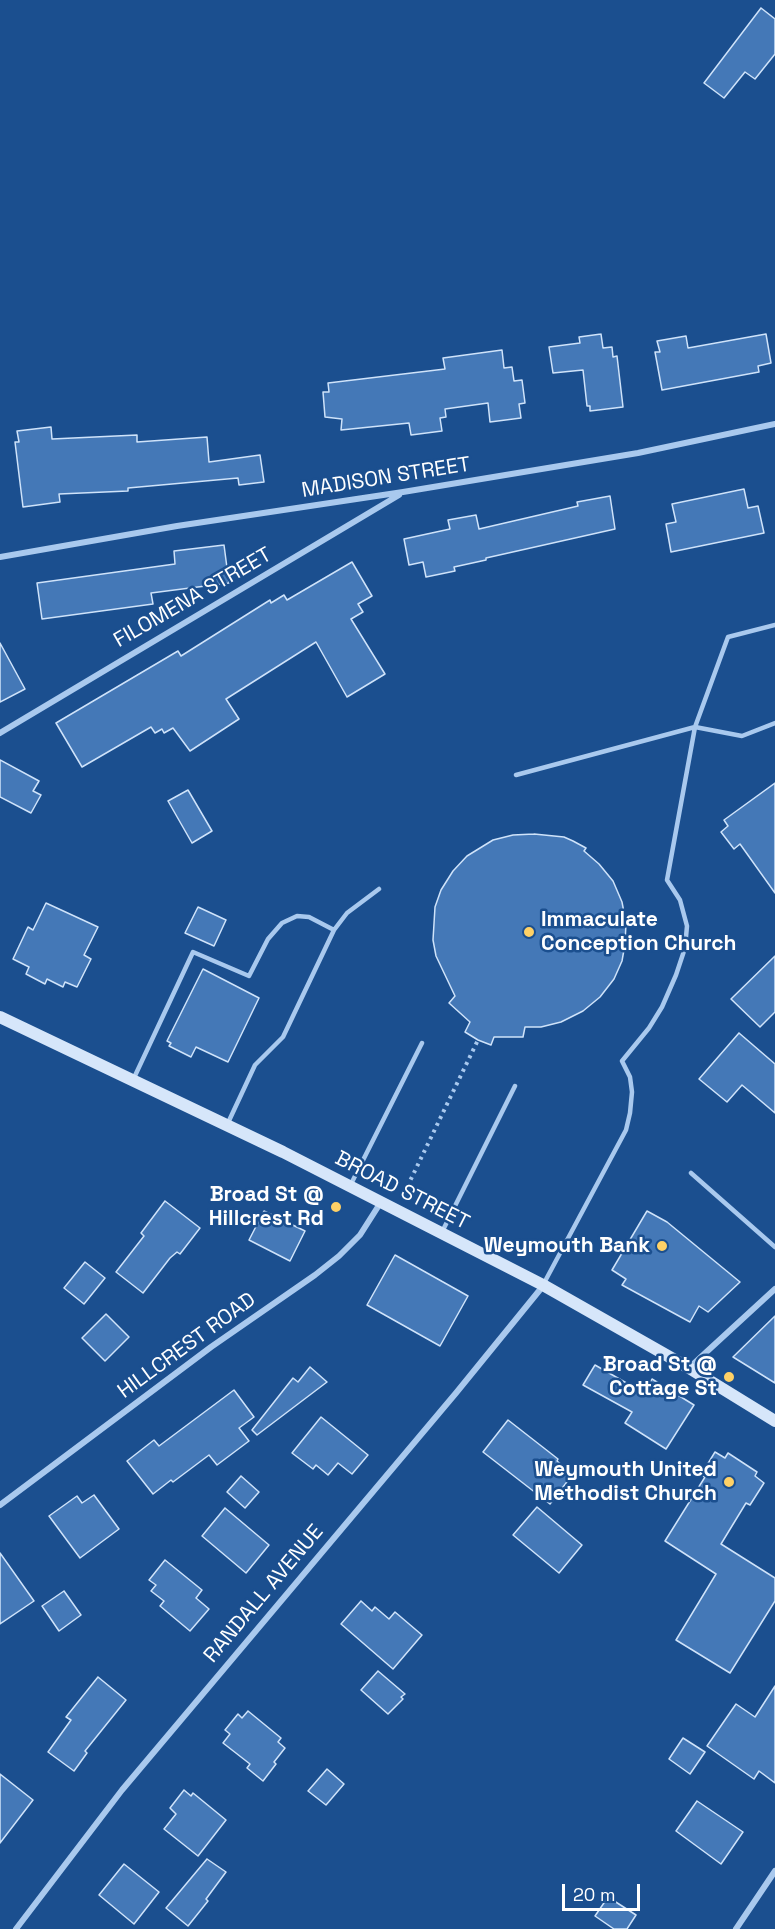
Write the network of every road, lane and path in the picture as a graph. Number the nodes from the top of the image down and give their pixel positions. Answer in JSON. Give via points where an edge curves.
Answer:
{"nodes":[{"id":1,"x":775,"y":424,"type":"edge"},
{"id":2,"x":403,"y":492,"type":"junction"},
{"id":3,"x":0,"y":557,"type":"edge"},
{"id":4,"x":775,"y":625,"type":"edge"},
{"id":5,"x":775,"y":723,"type":"edge"},
{"id":6,"x":694,"y":727,"type":"junction"},
{"id":7,"x":0,"y":733,"type":"edge"},
{"id":8,"x":516,"y":775,"type":"dead end"},
{"id":9,"x":379,"y":889,"type":"dead end"},
{"id":10,"x":334,"y":930,"type":"junction"},
{"id":11,"x":0,"y":1017,"type":"edge"},
{"id":12,"x":478,"y":1040,"type":"dead end"},
{"id":13,"x":422,"y":1043,"type":"dead end"},
{"id":14,"x":133,"y":1080,"type":"junction"},
{"id":15,"x":515,"y":1086,"type":"dead end"},
{"id":16,"x":226,"y":1125,"type":"junction"},
{"id":17,"x":691,"y":1173,"type":"dead end"},
{"id":18,"x":350,"y":1186,"type":"junction"},
{"id":19,"x":381,"y":1202,"type":"junction"},
{"id":20,"x":401,"y":1212,"type":"junction"},
{"id":21,"x":442,"y":1232,"type":"junction"},
{"id":22,"x":775,"y":1248,"type":"edge"},
{"id":23,"x":543,"y":1285,"type":"junction"},
{"id":24,"x":775,"y":1289,"type":"edge"},
{"id":25,"x":689,"y":1368,"type":"junction"},
{"id":26,"x":775,"y":1421,"type":"edge"},
{"id":27,"x":0,"y":1505,"type":"edge"},
{"id":28,"x":775,"y":1871,"type":"edge"},
{"id":29,"x":16,"y":1929,"type":"edge"},
{"id":30,"x":736,"y":1929,"type":"edge"}],
"edges":[{"from":1,"to":2,"type":"street","name":"MADISON STREET","via":[[638,453]]},
{"from":2,"to":3,"type":"street","name":"MADISON STREET"},
{"from":2,"to":7,"type":"street","name":"FILOMENA STREET"},
{"from":4,"to":6,"type":"lane","via":[[728,637]]},
{"from":5,"to":6,"type":"lane","via":[[742,736]]},
{"from":6,"to":8,"type":"lane"},
{"from":6,"to":23,"type":"lane","via":[[667,880],[683,909],[687,926],[685,948],[662,1007],[622,1062],[632,1092],[626,1130]]},
{"from":9,"to":10,"type":"lane","via":[[347,913]]},
{"from":10,"to":14,"type":"lane","via":[[309,917],[297,916],[282,922],[268,939],[249,976],[193,952]]},
{"from":10,"to":16,"type":"lane","via":[[283,1037],[255,1065]]},
{"from":11,"to":14,"type":"main road","name":"BROAD STREET"},
{"from":12,"to":20,"type":"path","via":[[410,1181]]},
{"from":13,"to":18,"type":"lane"},
{"from":14,"to":16,"type":"main road","name":"BROAD STREET"},
{"from":15,"to":21,"type":"lane"},
{"from":16,"to":18,"type":"main road","name":"BROAD STREET"},
{"from":17,"to":22,"type":"lane"},
{"from":18,"to":19,"type":"main road","name":"BROAD STREET"},
{"from":19,"to":20,"type":"main road","name":"BROAD STREET"},
{"from":19,"to":27,"type":"street","name":"HILLCREST ROAD","via":[[360,1235],[339,1256]]},
{"from":20,"to":21,"type":"main road","name":"BROAD STREET"},
{"from":21,"to":23,"type":"main road","name":"BROAD STREET"},
{"from":23,"to":25,"type":"main road","name":"BROAD STREET"},
{"from":23,"to":29,"type":"street","name":"RANDALL AVENUE","via":[[122,1790]]},
{"from":24,"to":25,"type":"street"},
{"from":25,"to":26,"type":"main road","name":"BROAD STREET"},
{"from":28,"to":30,"type":"street"}]}
